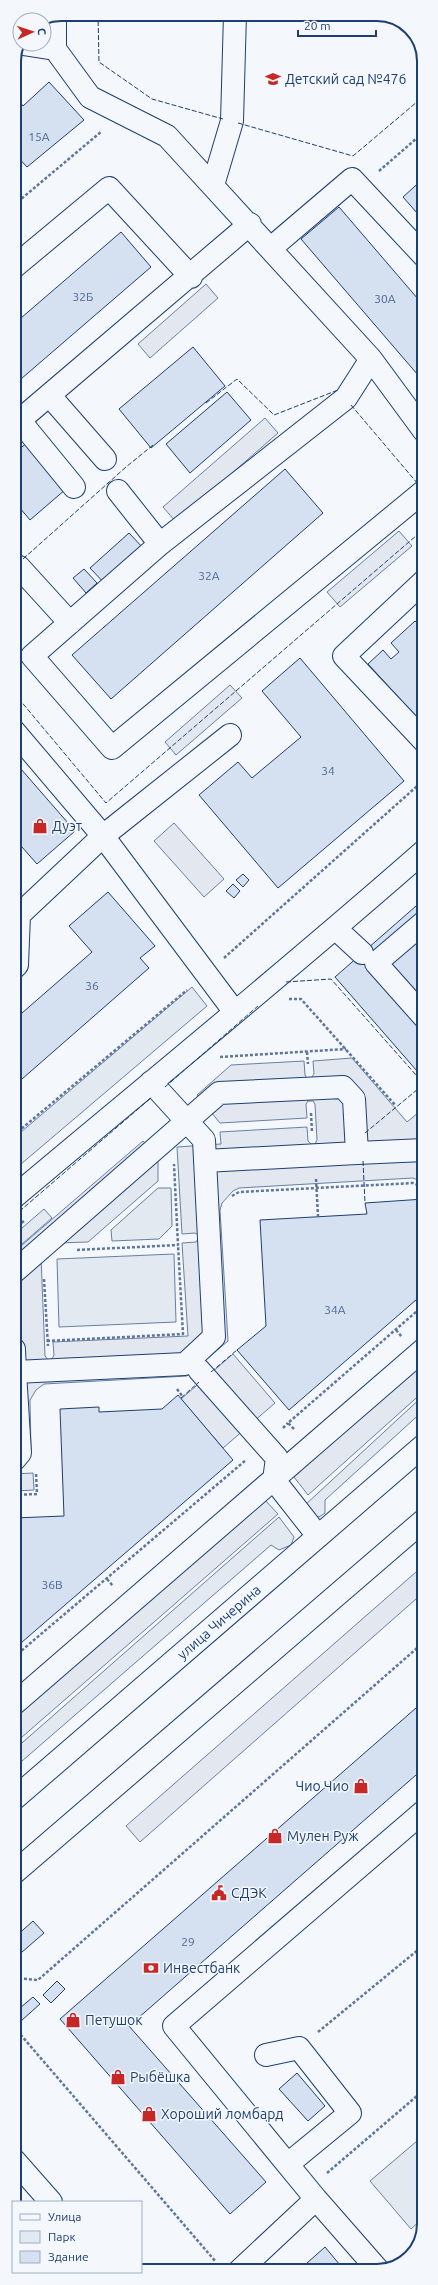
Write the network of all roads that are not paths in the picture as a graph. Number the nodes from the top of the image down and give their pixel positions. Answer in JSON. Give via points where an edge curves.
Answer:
{"nodes":[{"id":1,"x":235,"y":21,"type":"edge"},
{"id":2,"x":55,"y":22,"type":"edge"},
{"id":3,"x":52,"y":49,"type":"edge"},
{"id":4,"x":55,"y":49,"type":"junction"},
{"id":5,"x":213,"y":185,"type":"junction"},
{"id":6,"x":250,"y":224,"type":"junction"},
{"id":7,"x":271,"y":248,"type":"junction"},
{"id":8,"x":417,"y":248,"type":"edge"},
{"id":9,"x":21,"y":261,"type":"edge"},
{"id":10,"x":191,"y":276,"type":"junction"},
{"id":11,"x":371,"y":359,"type":"junction"},
{"id":12,"x":50,"y":396,"type":"junction"},
{"id":13,"x":21,"y":420,"type":"edge"},
{"id":14,"x":417,"y":421,"type":"edge"},
{"id":15,"x":21,"y":427,"type":"edge"},
{"id":16,"x":104,"y":458,"type":"dead end"},
{"id":17,"x":74,"y":487,"type":"dead end"},
{"id":18,"x":118,"y":491,"type":"dead end"},
{"id":19,"x":417,"y":497,"type":"edge"},
{"id":20,"x":160,"y":544,"type":"junction"},
{"id":21,"x":21,"y":569,"type":"edge"},
{"id":22,"x":417,"y":588,"type":"edge"},
{"id":23,"x":70,"y":623,"type":"junction"},
{"id":24,"x":417,"y":734,"type":"edge"},
{"id":25,"x":230,"y":735,"type":"dead end"},
{"id":26,"x":21,"y":739,"type":"edge"},
{"id":27,"x":103,"y":836,"type":"junction"},
{"id":28,"x":417,"y":857,"type":"edge"},
{"id":29,"x":21,"y":908,"type":"edge"},
{"id":30,"x":417,"y":928,"type":"edge"},
{"id":31,"x":336,"y":929,"type":"junction"},
{"id":32,"x":362,"y":953,"type":"dead end"},
{"id":33,"x":417,"y":1009,"type":"edge"},
{"id":34,"x":234,"y":1011,"type":"junction"},
{"id":35,"x":151,"y":1082,"type":"junction"},
{"id":36,"x":186,"y":1121,"type":"junction"},
{"id":37,"x":417,"y":1150,"type":"edge"},
{"id":38,"x":357,"y":1153,"type":"junction"},
{"id":39,"x":205,"y":1161,"type":"junction"},
{"id":40,"x":21,"y":1191,"type":"edge"},
{"id":41,"x":21,"y":1266,"type":"edge"},
{"id":42,"x":417,"y":1355,"type":"edge"},
{"id":43,"x":199,"y":1370,"type":"road end"},
{"id":44,"x":21,"y":1372,"type":"edge"},
{"id":45,"x":417,"y":1451,"type":"edge"},
{"id":46,"x":274,"y":1480,"type":"junction"},
{"id":47,"x":417,"y":1526,"type":"edge"},
{"id":48,"x":318,"y":1536,"type":"junction"},
{"id":49,"x":21,"y":1698,"type":"edge"},
{"id":50,"x":21,"y":1793,"type":"edge"},
{"id":51,"x":417,"y":1817,"type":"edge"},
{"id":52,"x":21,"y":1867,"type":"edge"},
{"id":53,"x":266,"y":2055,"type":"dead end"},
{"id":54,"x":288,"y":2164,"type":"junction"},
{"id":55,"x":21,"y":2168,"type":"edge"},
{"id":56,"x":312,"y":2194,"type":"junction"},
{"id":57,"x":50,"y":2201,"type":"edge"},
{"id":58,"x":233,"y":2264,"type":"edge"},
{"id":59,"x":373,"y":2264,"type":"edge"}],
"edges":[{"from":1,"to":5,"type":"main road","via":[[232,121]]},
{"from":2,"to":4,"type":"main road"},
{"from":3,"to":4,"type":"main road"},
{"from":4,"to":5,"type":"main road","via":[[90,97],[167,136]]},
{"from":5,"to":6,"type":"main road"},
{"from":6,"to":7,"type":"main road"},
{"from":6,"to":10,"type":"main road"},
{"from":7,"to":8,"type":"main road","via":[[352,179]]},
{"from":7,"to":11,"type":"main road"},
{"from":9,"to":10,"type":"main road","via":[[109,188]]},
{"from":10,"to":12,"type":"main road"},
{"from":11,"to":14,"type":"main road"},
{"from":11,"to":20,"type":"main road","via":[[346,398]]},
{"from":12,"to":13,"type":"main road"},
{"from":12,"to":16,"type":"main road"},
{"from":15,"to":17,"type":"main road"},
{"from":18,"to":20,"type":"main road"},
{"from":19,"to":23,"type":"main road","via":[[112,748],[32,656]]},
{"from":20,"to":23,"type":"main road"},
{"from":21,"to":23,"type":"main road"},
{"from":22,"to":24,"type":"main road","via":[[344,656]]},
{"from":25,"to":27,"type":"main road"},
{"from":26,"to":27,"type":"main road"},
{"from":27,"to":29,"type":"main road"},
{"from":27,"to":34,"type":"main road"},
{"from":28,"to":31,"type":"main road"},
{"from":30,"to":33,"type":"main road","via":[[376,963]]},
{"from":31,"to":32,"type":"main road"},
{"from":31,"to":34,"type":"main road"},
{"from":34,"to":35,"type":"main road"},
{"from":35,"to":36,"type":"main road"},
{"from":35,"to":40,"type":"main road"},
{"from":36,"to":38,"type":"main road","via":[[220,1093],[343,1087],[354,1099]]},
{"from":36,"to":39,"type":"main road","via":[[204,1140]]},
{"from":36,"to":41,"type":"main road"},
{"from":37,"to":38,"type":"main road"},
{"from":38,"to":39,"type":"main road"},
{"from":39,"to":44,"type":"main road","via":[[214,1337],[185,1364]]},
{"from":42,"to":46,"type":"main road"},
{"from":43,"to":46,"type":"main road","via":[[277,1458]]},
{"from":45,"to":48,"type":"main road","name":"улица Чичерина"},
{"from":46,"to":48,"type":"main road"},
{"from":46,"to":49,"type":"main road"},
{"from":47,"to":52,"type":"main road"},
{"from":48,"to":50,"type":"main road","name":"улица Чичерина"},
{"from":51,"to":54,"type":"main road","via":[[174,2026]]},
{"from":53,"to":54,"type":"main road","via":[[299,2048],[350,2113]]},
{"from":54,"to":56,"type":"main road"},
{"from":55,"to":57,"type":"main road"},
{"from":56,"to":58,"type":"main road"},
{"from":56,"to":59,"type":"main road"}]}
